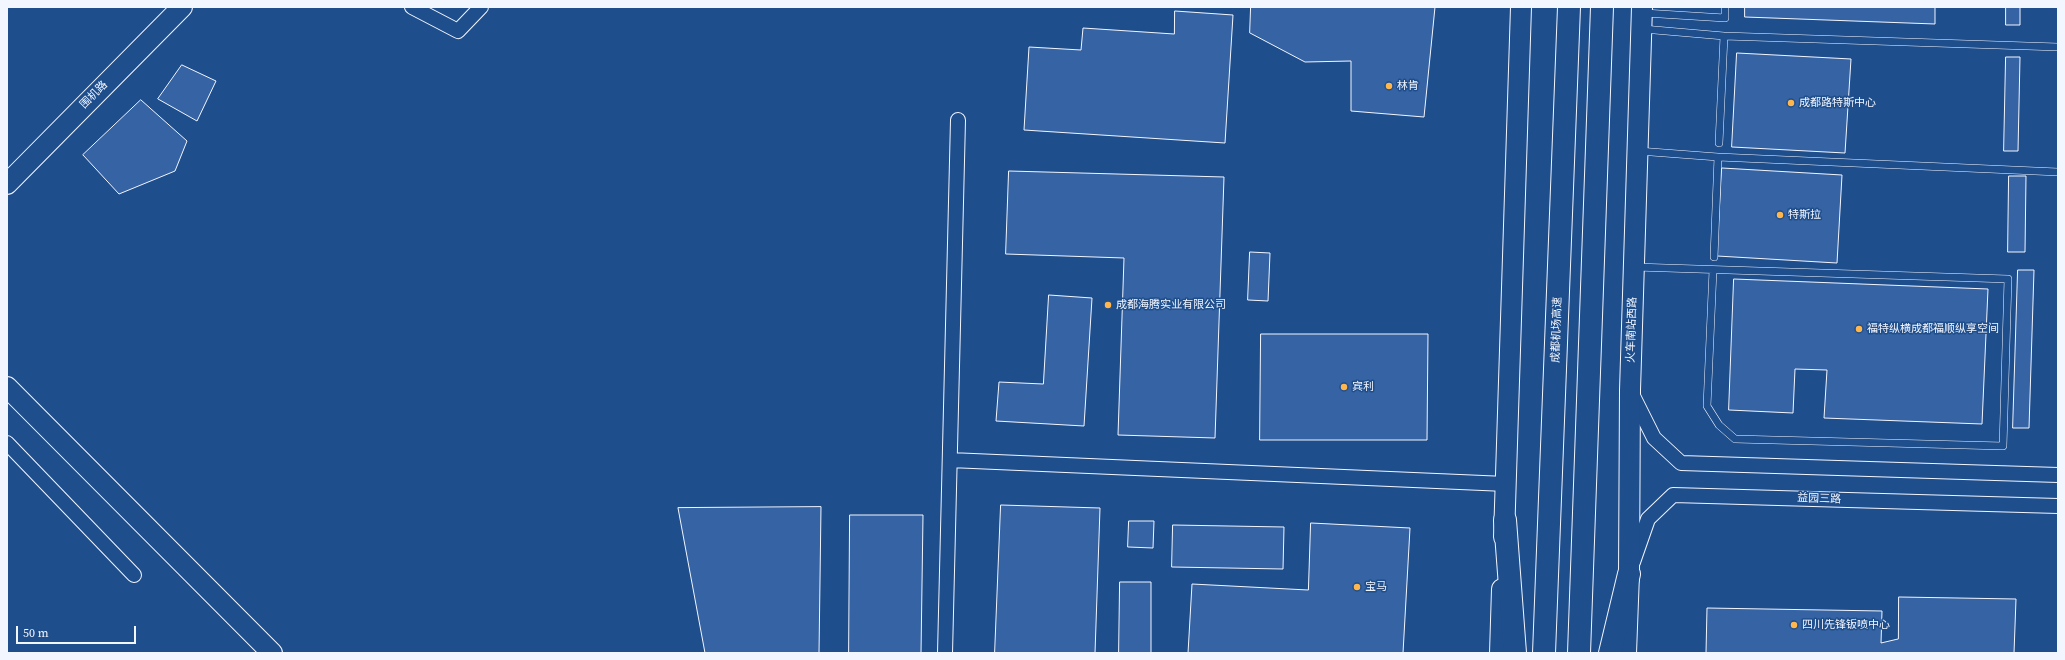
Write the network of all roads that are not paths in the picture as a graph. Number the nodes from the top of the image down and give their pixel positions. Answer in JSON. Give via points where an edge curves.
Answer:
{"nodes":[{"id":1,"x":182,"y":7,"type":"edge"},
{"id":2,"x":412,"y":7,"type":"edge"},
{"id":3,"x":481,"y":7,"type":"edge"},
{"id":4,"x":1522,"y":7,"type":"edge"},
{"id":5,"x":1569,"y":7,"type":"edge"},
{"id":6,"x":1602,"y":7,"type":"edge"},
{"id":7,"x":1725,"y":7,"type":"edge"},
{"id":8,"x":1642,"y":16,"type":"edge"},
{"id":9,"x":1724,"y":36,"type":"junction"},
{"id":10,"x":2058,"y":47,"type":"edge"},
{"id":11,"x":958,"y":120,"type":"dead end"},
{"id":12,"x":1719,"y":143,"type":"dead end"},
{"id":13,"x":1638,"y":151,"type":"junction"},
{"id":14,"x":1718,"y":157,"type":"junction"},
{"id":15,"x":2058,"y":172,"type":"edge"},
{"id":16,"x":7,"y":184,"type":"edge"},
{"id":17,"x":1714,"y":257,"type":"dead end"},
{"id":18,"x":1634,"y":267,"type":"junction"},
{"id":19,"x":1713,"y":270,"type":"junction"},
{"id":20,"x":7,"y":387,"type":"edge"},
{"id":21,"x":1630,"y":390,"type":"junction"},
{"id":22,"x":7,"y":443,"type":"edge"},
{"id":23,"x":950,"y":460,"type":"junction"},
{"id":24,"x":2058,"y":475,"type":"edge"},
{"id":25,"x":1506,"y":484,"type":"junction"},
{"id":26,"x":2058,"y":506,"type":"edge"},
{"id":27,"x":1505,"y":520,"type":"junction"},
{"id":28,"x":1629,"y":574,"type":"junction"},
{"id":29,"x":134,"y":575,"type":"dead end"},
{"id":30,"x":272,"y":653,"type":"edge"},
{"id":31,"x":945,"y":653,"type":"edge"},
{"id":32,"x":1500,"y":653,"type":"edge"},
{"id":33,"x":1515,"y":653,"type":"edge"},
{"id":34,"x":1544,"y":653,"type":"edge"},
{"id":35,"x":1579,"y":653,"type":"edge"},
{"id":36,"x":1610,"y":653,"type":"edge"},
{"id":37,"x":1626,"y":653,"type":"edge"}],
"edges":[{"from":1,"to":16,"type":"main road","name":"围机路"},
{"from":2,"to":3,"type":"street","via":[[458,31]]},
{"from":4,"to":25,"type":"main road"},
{"from":5,"to":34,"type":"highway","name":"成都机场高速"},
{"from":6,"to":35,"type":"highway"},
{"from":7,"to":8,"type":"lane","via":[[1725,18]]},
{"from":8,"to":9,"type":"lane"},
{"from":8,"to":13,"type":"main road","name":"火车南站西路"},
{"from":9,"to":10,"type":"lane"},
{"from":9,"to":12,"type":"lane"},
{"from":11,"to":23,"type":"street"},
{"from":13,"to":14,"type":"lane"},
{"from":13,"to":18,"type":"main road","name":"火车南站西路"},
{"from":14,"to":15,"type":"lane"},
{"from":14,"to":17,"type":"lane"},
{"from":18,"to":19,"type":"lane"},
{"from":18,"to":21,"type":"main road","name":"火车南站西路"},
{"from":19,"to":19,"type":"lane","via":[[2008,279],[2003,446],[1735,439],[1719,424],[1707,406]]},
{"from":20,"to":30,"type":"main road"},
{"from":21,"to":24,"type":"street","via":[[1654,438],[1681,463]]},
{"from":21,"to":28,"type":"main road","name":"火车南站西路"},
{"from":22,"to":29,"type":"street"},
{"from":23,"to":25,"type":"street"},
{"from":23,"to":31,"type":"street"},
{"from":25,"to":27,"type":"main road"},
{"from":26,"to":28,"type":"street","name":"益园三路","via":[[1673,495],[1648,519]]},
{"from":27,"to":32,"type":"main road"},
{"from":27,"to":33,"type":"highway"},
{"from":28,"to":36,"type":"highway"},
{"from":28,"to":37,"type":"main road","name":"火车南站西路"}]}
